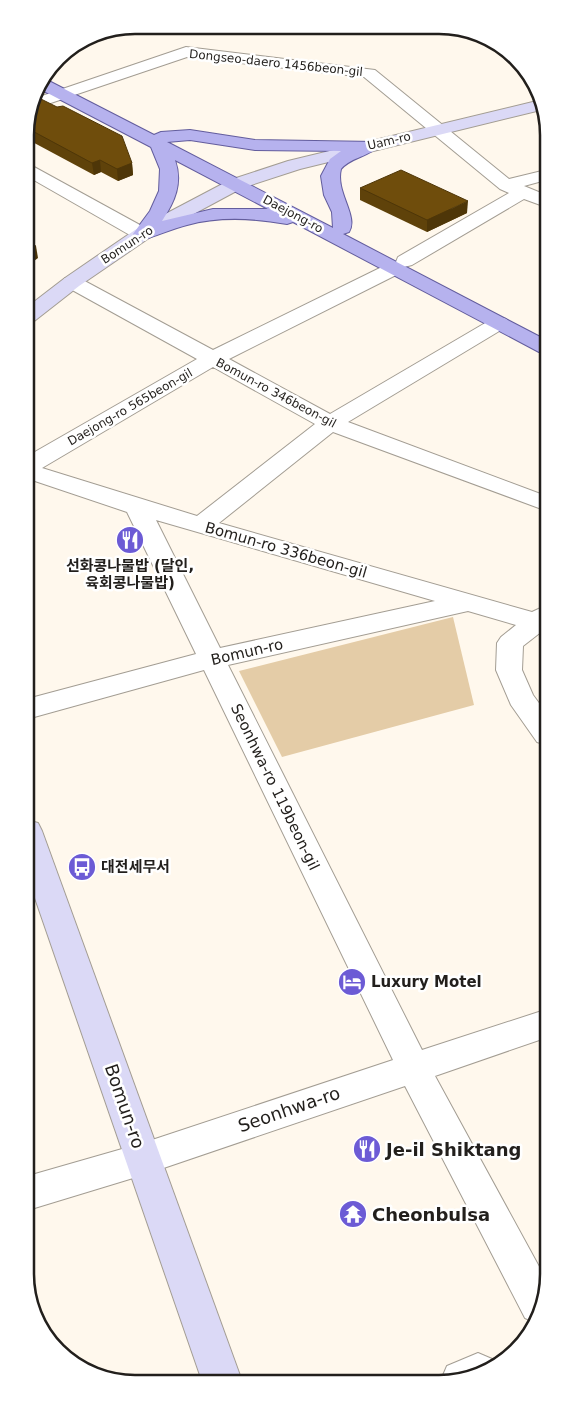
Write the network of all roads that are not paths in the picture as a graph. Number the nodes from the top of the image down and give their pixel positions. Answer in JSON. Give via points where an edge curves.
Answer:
{"nodes":[{"id":1,"x":50,"y":80,"type":"edge"},
{"id":2,"x":47,"y":84,"type":"edge"},
{"id":3,"x":67,"y":92,"type":"junction"},
{"id":4,"x":39,"y":102,"type":"edge"},
{"id":5,"x":536,"y":106,"type":"edge"},
{"id":6,"x":438,"y":130,"type":"junction"},
{"id":7,"x":160,"y":140,"type":"junction"},
{"id":8,"x":369,"y":146,"type":"junction"},
{"id":9,"x":34,"y":172,"type":"edge"},
{"id":10,"x":540,"y":177,"type":"edge"},
{"id":11,"x":242,"y":182,"type":"junction"},
{"id":12,"x":514,"y":188,"type":"junction"},
{"id":13,"x":540,"y":199,"type":"edge"},
{"id":14,"x":312,"y":224,"type":"junction"},
{"id":15,"x":342,"y":228,"type":"junction"},
{"id":16,"x":142,"y":234,"type":"junction"},
{"id":17,"x":400,"y":264,"type":"junction"},
{"id":18,"x":72,"y":282,"type":"junction"},
{"id":19,"x":34,"y":312,"type":"edge"},
{"id":20,"x":499,"y":323,"type":"junction"},
{"id":21,"x":540,"y":331,"type":"edge"},
{"id":22,"x":540,"y":345,"type":"edge"},
{"id":23,"x":212,"y":359,"type":"junction"},
{"id":24,"x":330,"y":423,"type":"junction"},
{"id":25,"x":34,"y":463,"type":"edge"},
{"id":26,"x":34,"y":471,"type":"edge"},
{"id":27,"x":540,"y":502,"type":"edge"},
{"id":28,"x":137,"y":507,"type":"junction"},
{"id":29,"x":201,"y":525,"type":"junction"},
{"id":30,"x":470,"y":602,"type":"junction"},
{"id":31,"x":540,"y":619,"type":"edge"},
{"id":32,"x":540,"y":622,"type":"edge"},
{"id":33,"x":212,"y":659,"type":"junction"},
{"id":34,"x":34,"y":707,"type":"edge"},
{"id":35,"x":540,"y":725,"type":"edge"},
{"id":36,"x":34,"y":851,"type":"edge"},
{"id":37,"x":540,"y":1026,"type":"edge"},
{"id":38,"x":413,"y":1067,"type":"junction"},
{"id":39,"x":143,"y":1159,"type":"junction"},
{"id":40,"x":34,"y":1191,"type":"edge"},
{"id":41,"x":537,"y":1301,"type":"edge"},
{"id":42,"x":220,"y":1375,"type":"edge"}],
"edges":[{"from":1,"to":3,"type":"main road","name":"Daejong-ro"},
{"from":2,"to":3,"type":"main road","name":"Daejong-ro"},
{"from":3,"to":4,"type":"street","name":"Dongseo-daero 1456beon-gil"},
{"from":3,"to":6,"type":"street","name":"Dongseo-daero 1456beon-gil","via":[[186,52],[368,73]]},
{"from":3,"to":7,"type":"main road","name":"Daejong-ro"},
{"from":5,"to":6,"type":"main road","name":"Uam-ro"},
{"from":6,"to":8,"type":"main road","name":"Uam-ro"},
{"from":6,"to":12,"type":"street","name":"Dongseo-daero 1456beon-gil"},
{"from":7,"to":8,"type":"main road","via":[[190,135],[255,145]]},
{"from":7,"to":11,"type":"main road","name":"Daejong-ro"},
{"from":7,"to":16,"type":"main road","via":[[170,166],[171,190],[161,211]]},
{"from":8,"to":11,"type":"main road","name":"Uam-ro"},
{"from":8,"to":15,"type":"main road","via":[[346,154],[335,162],[332,170],[333,196],[343,211]]},
{"from":9,"to":16,"type":"street"},
{"from":10,"to":12,"type":"street","name":"Daejong-ro 565beon-gil"},
{"from":11,"to":14,"type":"main road","name":"Daejong-ro"},
{"from":11,"to":15,"type":"main road","name":"Daejong-ro"},
{"from":11,"to":16,"type":"main road","name":"Bomun-ro"},
{"from":12,"to":13,"type":"street","name":"Dongseo-daero 1456beon-gil"},
{"from":12,"to":17,"type":"street","name":"Daejong-ro 565beon-gil"},
{"from":14,"to":16,"type":"main road","via":[[258,213],[220,213],[183,219]]},
{"from":14,"to":17,"type":"main road","name":"Daejong-ro"},
{"from":15,"to":17,"type":"main road","name":"Daejong-ro"},
{"from":16,"to":18,"type":"main road","name":"Bomun-ro"},
{"from":17,"to":20,"type":"main road","name":"Daejong-ro"},
{"from":17,"to":21,"type":"main road","name":"Daejong-ro"},
{"from":17,"to":23,"type":"street","name":"Daejong-ro 565beon-gil"},
{"from":18,"to":19,"type":"main road","name":"Bomun-ro"},
{"from":18,"to":23,"type":"street","name":"Bomun-ro 346beon-gil"},
{"from":20,"to":22,"type":"main road","name":"Daejong-ro"},
{"from":20,"to":24,"type":"street"},
{"from":23,"to":24,"type":"street","name":"Bomun-ro 346beon-gil"},
{"from":23,"to":25,"type":"street","name":"Daejong-ro 565beon-gil"},
{"from":24,"to":27,"type":"street","name":"Bomun-ro 346beon-gil"},
{"from":24,"to":29,"type":"street"},
{"from":26,"to":28,"type":"street","name":"Bomun-ro 336beon-gil"},
{"from":28,"to":29,"type":"street","name":"Bomun-ro 336beon-gil"},
{"from":28,"to":33,"type":"street","name":"Seonhwa-ro 119beon-gil"},
{"from":29,"to":30,"type":"street","name":"Bomun-ro 336beon-gil"},
{"from":30,"to":31,"type":"street","name":"Bomun-ro 336beon-gil"},
{"from":30,"to":33,"type":"street","name":"Bomun-ro"},
{"from":32,"to":35,"type":"street","via":[[510,642],[509,670],[521,698]]},
{"from":33,"to":34,"type":"street","name":"Bomun-ro"},
{"from":33,"to":38,"type":"street","name":"Seonhwa-ro 119beon-gil"},
{"from":36,"to":39,"type":"main road","name":"Bomun-ro"},
{"from":37,"to":38,"type":"street","name":"Seonhwa-ro"},
{"from":38,"to":39,"type":"street","name":"Seonhwa-ro"},
{"from":38,"to":41,"type":"street","name":"Seonhwa-ro 119beon-gil"},
{"from":39,"to":40,"type":"street","name":"Seonhwa-ro"},
{"from":39,"to":42,"type":"main road","name":"Bomun-ro"}]}
